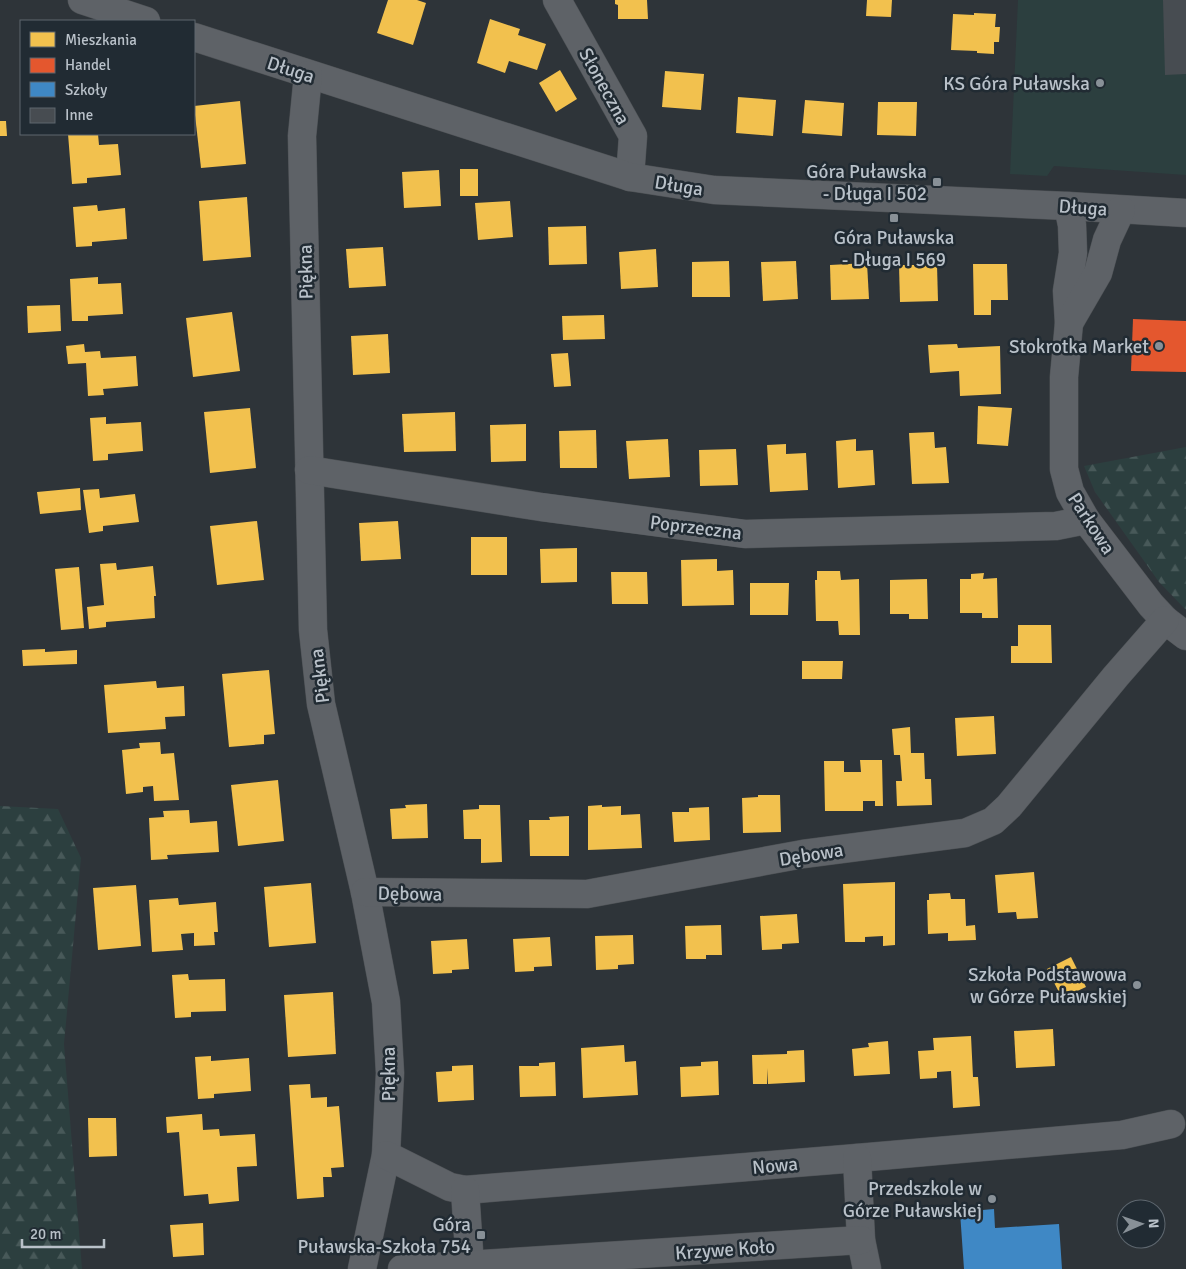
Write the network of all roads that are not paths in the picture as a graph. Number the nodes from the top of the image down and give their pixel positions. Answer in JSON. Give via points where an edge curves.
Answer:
{"nodes":[{"id":1,"x":82,"y":0,"type":"edge"},
{"id":2,"x":557,"y":0,"type":"edge"},
{"id":3,"x":143,"y":20,"type":"edge"},
{"id":4,"x":195,"y":37,"type":"edge"},
{"id":5,"x":308,"y":75,"type":"junction"},
{"id":6,"x":630,"y":177,"type":"junction"},
{"id":7,"x":1068,"y":206,"type":"junction"},
{"id":8,"x":1121,"y":210,"type":"junction"},
{"id":9,"x":1186,"y":213,"type":"edge"},
{"id":10,"x":1069,"y":323,"type":"junction"},
{"id":11,"x":309,"y":470,"type":"junction"},
{"id":12,"x":1086,"y":520,"type":"junction"},
{"id":13,"x":1176,"y":628,"type":"edge"},
{"id":14,"x":365,"y":892,"type":"junction"},
{"id":15,"x":1171,"y":1124,"type":"dead end"},
{"id":16,"x":386,"y":1155,"type":"junction"},
{"id":17,"x":857,"y":1158,"type":"junction"},
{"id":18,"x":465,"y":1190,"type":"junction"},
{"id":19,"x":861,"y":1240,"type":"junction"},
{"id":20,"x":470,"y":1266,"type":"junction"},
{"id":21,"x":362,"y":1269,"type":"edge"},
{"id":22,"x":402,"y":1269,"type":"edge"},
{"id":23,"x":867,"y":1269,"type":"edge"}],
"edges":[{"from":1,"to":3,"type":"street"},
{"from":2,"to":6,"type":"street","name":"Słoneczna","via":[[633,136]]},
{"from":4,"to":5,"type":"street","name":"Długa"},
{"from":5,"to":6,"type":"street","name":"Długa"},
{"from":5,"to":11,"type":"street","name":"Piękna","via":[[302,136]]},
{"from":6,"to":7,"type":"street","name":"Długa","via":[[714,190]]},
{"from":7,"to":8,"type":"street","name":"Długa"},
{"from":7,"to":10,"type":"street","name":"Parkowa","via":[[1073,234],[1067,291]]},
{"from":8,"to":9,"type":"street","name":"Długa"},
{"from":8,"to":10,"type":"street","name":"Parkowa","via":[[1107,240],[1098,273]]},
{"from":10,"to":12,"type":"street","name":"Parkowa","via":[[1064,377],[1064,469],[1070,492]]},
{"from":11,"to":12,"type":"street","name":"Poprzeczna","via":[[541,507],[745,534],[1056,526]]},
{"from":11,"to":14,"type":"street","name":"Piękna","via":[[313,630],[321,704]]},
{"from":12,"to":13,"type":"street","name":"Parkowa","via":[[1151,605]]},
{"from":13,"to":14,"type":"street","name":"Dębowa","via":[[1116,676],[1009,806],[993,821],[965,833],[803,854],[587,894]]},
{"from":14,"to":16,"type":"street","name":"Piękna","via":[[386,1002],[390,1073]]},
{"from":15,"to":17,"type":"street","name":"Nowa","via":[[1122,1135]]},
{"from":16,"to":18,"type":"street","name":"Nowa","via":[[450,1187]]},
{"from":16,"to":21,"type":"street","name":"Piękna"},
{"from":17,"to":18,"type":"street","name":"Nowa"},
{"from":17,"to":19,"type":"street"},
{"from":18,"to":20,"type":"street"},
{"from":19,"to":20,"type":"street","name":"Krzywe Koło"},
{"from":19,"to":23,"type":"street"},
{"from":20,"to":22,"type":"street","name":"Krzywe Koło"}]}
